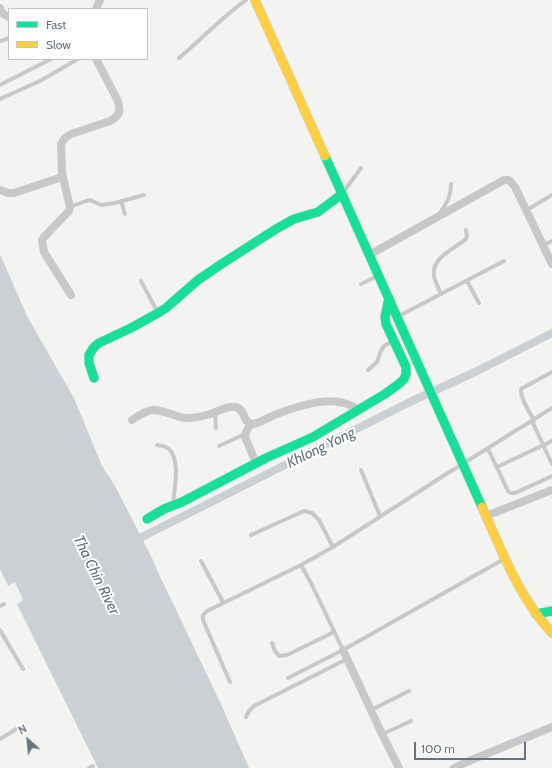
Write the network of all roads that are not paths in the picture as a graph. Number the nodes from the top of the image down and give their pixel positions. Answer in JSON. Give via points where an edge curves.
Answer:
{"nodes":[{"id":1,"x":246,"y":0,"type":"edge"},
{"id":2,"x":256,"y":0,"type":"edge"},
{"id":3,"x":0,"y":8,"type":"edge"},
{"id":4,"x":8,"y":17,"type":"edge"},
{"id":5,"x":179,"y":58,"type":"dead end"},
{"id":6,"x":49,"y":60,"type":"edge"},
{"id":7,"x":76,"y":60,"type":"edge"},
{"id":8,"x":97,"y":60,"type":"edge"},
{"id":9,"x":0,"y":85,"type":"edge"},
{"id":10,"x":0,"y":99,"type":"edge"},
{"id":11,"x":361,"y":168,"type":"dead end"},
{"id":12,"x":62,"y":176,"type":"junction"},
{"id":13,"x":451,"y":184,"type":"dead end"},
{"id":14,"x":0,"y":190,"type":"edge"},
{"id":15,"x":342,"y":194,"type":"junction"},
{"id":16,"x":144,"y":195,"type":"dead end"},
{"id":17,"x":552,"y":195,"type":"edge"},
{"id":18,"x":121,"y":201,"type":"junction"},
{"id":19,"x":70,"y":207,"type":"junction"},
{"id":20,"x":527,"y":210,"type":"junction"},
{"id":21,"x":125,"y":214,"type":"dead end"},
{"id":22,"x":438,"y":216,"type":"junction"},
{"id":23,"x":466,"y":230,"type":"dead end"},
{"id":24,"x":552,"y":241,"type":"edge"},
{"id":25,"x":543,"y":245,"type":"junction"},
{"id":26,"x":369,"y":254,"type":"junction"},
{"id":27,"x":504,"y":261,"type":"dead end"},
{"id":28,"x":552,"y":264,"type":"edge"},
{"id":29,"x":379,"y":276,"type":"junction"},
{"id":30,"x":467,"y":281,"type":"junction"},
{"id":31,"x":142,"y":282,"type":"dead end"},
{"id":32,"x":361,"y":284,"type":"dead end"},
{"id":33,"x":441,"y":294,"type":"junction"},
{"id":34,"x":71,"y":295,"type":"dead end"},
{"id":35,"x":389,"y":298,"type":"junction"},
{"id":36,"x":479,"y":303,"type":"dead end"},
{"id":37,"x":158,"y":313,"type":"junction"},
{"id":38,"x":397,"y":317,"type":"junction"},
{"id":39,"x":394,"y":340,"type":"junction"},
{"id":40,"x":368,"y":370,"type":"dead end"},
{"id":41,"x":552,"y":372,"type":"edge"},
{"id":42,"x":94,"y":378,"type":"dead end"},
{"id":43,"x":552,"y":408,"type":"edge"},
{"id":44,"x":358,"y":410,"type":"junction"},
{"id":45,"x":215,"y":412,"type":"junction"},
{"id":46,"x":132,"y":420,"type":"dead end"},
{"id":47,"x":533,"y":421,"type":"junction"},
{"id":48,"x":251,"y":424,"type":"junction"},
{"id":49,"x":216,"y":428,"type":"dead end"},
{"id":50,"x":245,"y":434,"type":"junction"},
{"id":51,"x":552,"y":441,"type":"edge"},
{"id":52,"x":157,"y":445,"type":"dead end"},
{"id":53,"x":543,"y":445,"type":"junction"},
{"id":54,"x":219,"y":446,"type":"dead end"},
{"id":55,"x":488,"y":449,"type":"junction"},
{"id":56,"x":256,"y":463,"type":"junction"},
{"id":57,"x":463,"y":464,"type":"junction"},
{"id":58,"x":552,"y":464,"type":"edge"},
{"id":59,"x":497,"y":467,"type":"junction"},
{"id":60,"x":361,"y":470,"type":"dead end"},
{"id":61,"x":552,"y":476,"type":"edge"},
{"id":62,"x":552,"y":490,"type":"edge"},
{"id":63,"x":173,"y":505,"type":"junction"},
{"id":64,"x":380,"y":516,"type":"junction"},
{"id":65,"x":486,"y":516,"type":"junction"},
{"id":66,"x":147,"y":519,"type":"dead end"},
{"id":67,"x":251,"y":535,"type":"dead end"},
{"id":68,"x":333,"y":547,"type":"junction"},
{"id":69,"x":506,"y":558,"type":"junction"},
{"id":70,"x":201,"y":561,"type":"dead end"},
{"id":71,"x":301,"y":565,"type":"junction"},
{"id":72,"x":223,"y":602,"type":"junction"},
{"id":73,"x":552,"y":611,"type":"edge"},
{"id":74,"x":536,"y":614,"type":"junction"},
{"id":75,"x":0,"y":630,"type":"edge"},
{"id":76,"x":334,"y":632,"type":"junction"},
{"id":77,"x":552,"y":633,"type":"edge"},
{"id":78,"x":272,"y":642,"type":"dead end"},
{"id":79,"x":343,"y":650,"type":"junction"},
{"id":80,"x":347,"y":660,"type":"junction"},
{"id":81,"x":23,"y":669,"type":"dead end"},
{"id":82,"x":288,"y":678,"type":"dead end"},
{"id":83,"x":230,"y":682,"type":"dead end"},
{"id":84,"x":409,"y":692,"type":"dead end"},
{"id":85,"x":371,"y":710,"type":"junction"},
{"id":86,"x":246,"y":717,"type":"dead end"},
{"id":87,"x":411,"y":721,"type":"dead end"},
{"id":88,"x":552,"y":727,"type":"edge"},
{"id":89,"x":18,"y":728,"type":"dead end"},
{"id":90,"x":382,"y":734,"type":"junction"},
{"id":91,"x":0,"y":739,"type":"edge"},
{"id":92,"x":399,"y":768,"type":"edge"},
{"id":93,"x":454,"y":768,"type":"edge"}],
"edges":[{"from":1,"to":5,"type":"lane"},
{"from":2,"to":15,"type":"street"},
{"from":3,"to":4,"type":"street"},
{"from":6,"to":9,"type":"lane"},
{"from":7,"to":10,"type":"lane","via":[[40,81]]},
{"from":8,"to":12,"type":"street","via":[[117,99],[119,113],[110,121],[71,134],[62,141]]},
{"from":11,"to":15,"type":"lane"},
{"from":12,"to":14,"type":"street","via":[[11,194]]},
{"from":12,"to":19,"type":"street"},
{"from":13,"to":22,"type":"lane","via":[[450,198]]},
{"from":15,"to":26,"type":"street"},
{"from":15,"to":37,"type":"street","via":[[323,210],[294,219],[276,229],[198,280]]},
{"from":16,"to":18,"type":"lane"},
{"from":17,"to":20,"type":"lane"},
{"from":18,"to":19,"type":"lane","via":[[101,205],[90,200]]},
{"from":18,"to":21,"type":"lane"},
{"from":19,"to":34,"type":"street","via":[[42,240],[44,252]]},
{"from":20,"to":22,"type":"street","via":[[515,187],[509,180],[505,180]]},
{"from":20,"to":25,"type":"street"},
{"from":22,"to":26,"type":"street"},
{"from":23,"to":33,"type":"lane","via":[[466,239],[442,256],[435,265],[434,277]]},
{"from":24,"to":25,"type":"lane"},
{"from":25,"to":28,"type":"street"},
{"from":26,"to":29,"type":"street"},
{"from":27,"to":30,"type":"lane"},
{"from":29,"to":32,"type":"lane"},
{"from":29,"to":35,"type":"street"},
{"from":30,"to":33,"type":"lane"},
{"from":30,"to":36,"type":"lane"},
{"from":31,"to":37,"type":"lane"},
{"from":33,"to":38,"type":"lane"},
{"from":35,"to":38,"type":"street"},
{"from":35,"to":39,"type":"street","via":[[385,317]]},
{"from":37,"to":42,"type":"street","via":[[91,349],[88,357]]},
{"from":38,"to":57,"type":"street"},
{"from":39,"to":40,"type":"lane","via":[[384,346],[378,362]]},
{"from":39,"to":44,"type":"street","via":[[406,367],[404,379]]},
{"from":41,"to":47,"type":"lane","via":[[521,388],[520,392]]},
{"from":43,"to":47,"type":"lane"},
{"from":44,"to":48,"type":"street","via":[[353,405],[328,401],[291,409]]},
{"from":44,"to":56,"type":"street","via":[[313,437]]},
{"from":45,"to":46,"type":"street","via":[[183,419],[158,410],[149,410]]},
{"from":45,"to":48,"type":"street","via":[[236,407]]},
{"from":45,"to":49,"type":"lane"},
{"from":47,"to":53,"type":"lane"},
{"from":47,"to":55,"type":"lane"},
{"from":48,"to":50,"type":"street"},
{"from":50,"to":54,"type":"lane"},
{"from":50,"to":56,"type":"street"},
{"from":51,"to":53,"type":"lane"},
{"from":52,"to":63,"type":"lane","via":[[169,449],[173,456],[176,468]]},
{"from":53,"to":58,"type":"lane"},
{"from":53,"to":59,"type":"lane"},
{"from":55,"to":57,"type":"lane"},
{"from":55,"to":59,"type":"lane"},
{"from":56,"to":63,"type":"street"},
{"from":57,"to":64,"type":"lane"},
{"from":57,"to":65,"type":"street"},
{"from":59,"to":61,"type":"lane","via":[[511,493]]},
{"from":60,"to":64,"type":"lane"},
{"from":62,"to":65,"type":"street"},
{"from":63,"to":66,"type":"street"},
{"from":64,"to":68,"type":"lane"},
{"from":65,"to":69,"type":"street"},
{"from":67,"to":68,"type":"lane","via":[[304,511],[312,513],[319,520]]},
{"from":68,"to":71,"type":"lane"},
{"from":69,"to":74,"type":"street"},
{"from":69,"to":79,"type":"lane"},
{"from":70,"to":72,"type":"lane"},
{"from":71,"to":72,"type":"lane"},
{"from":71,"to":76,"type":"lane"},
{"from":72,"to":83,"type":"lane","via":[[207,610],[203,615]]},
{"from":73,"to":74,"type":"street"},
{"from":74,"to":77,"type":"street"},
{"from":75,"to":81,"type":"lane"},
{"from":76,"to":78,"type":"lane","via":[[288,655],[280,656]]},
{"from":76,"to":79,"type":"lane"},
{"from":79,"to":80,"type":"street"},
{"from":79,"to":82,"type":"lane"},
{"from":80,"to":85,"type":"street"},
{"from":80,"to":86,"type":"lane","via":[[254,706]]},
{"from":84,"to":85,"type":"lane"},
{"from":85,"to":90,"type":"street"},
{"from":87,"to":90,"type":"lane"},
{"from":88,"to":93,"type":"street"},
{"from":89,"to":91,"type":"lane"},
{"from":90,"to":92,"type":"street"}]}
